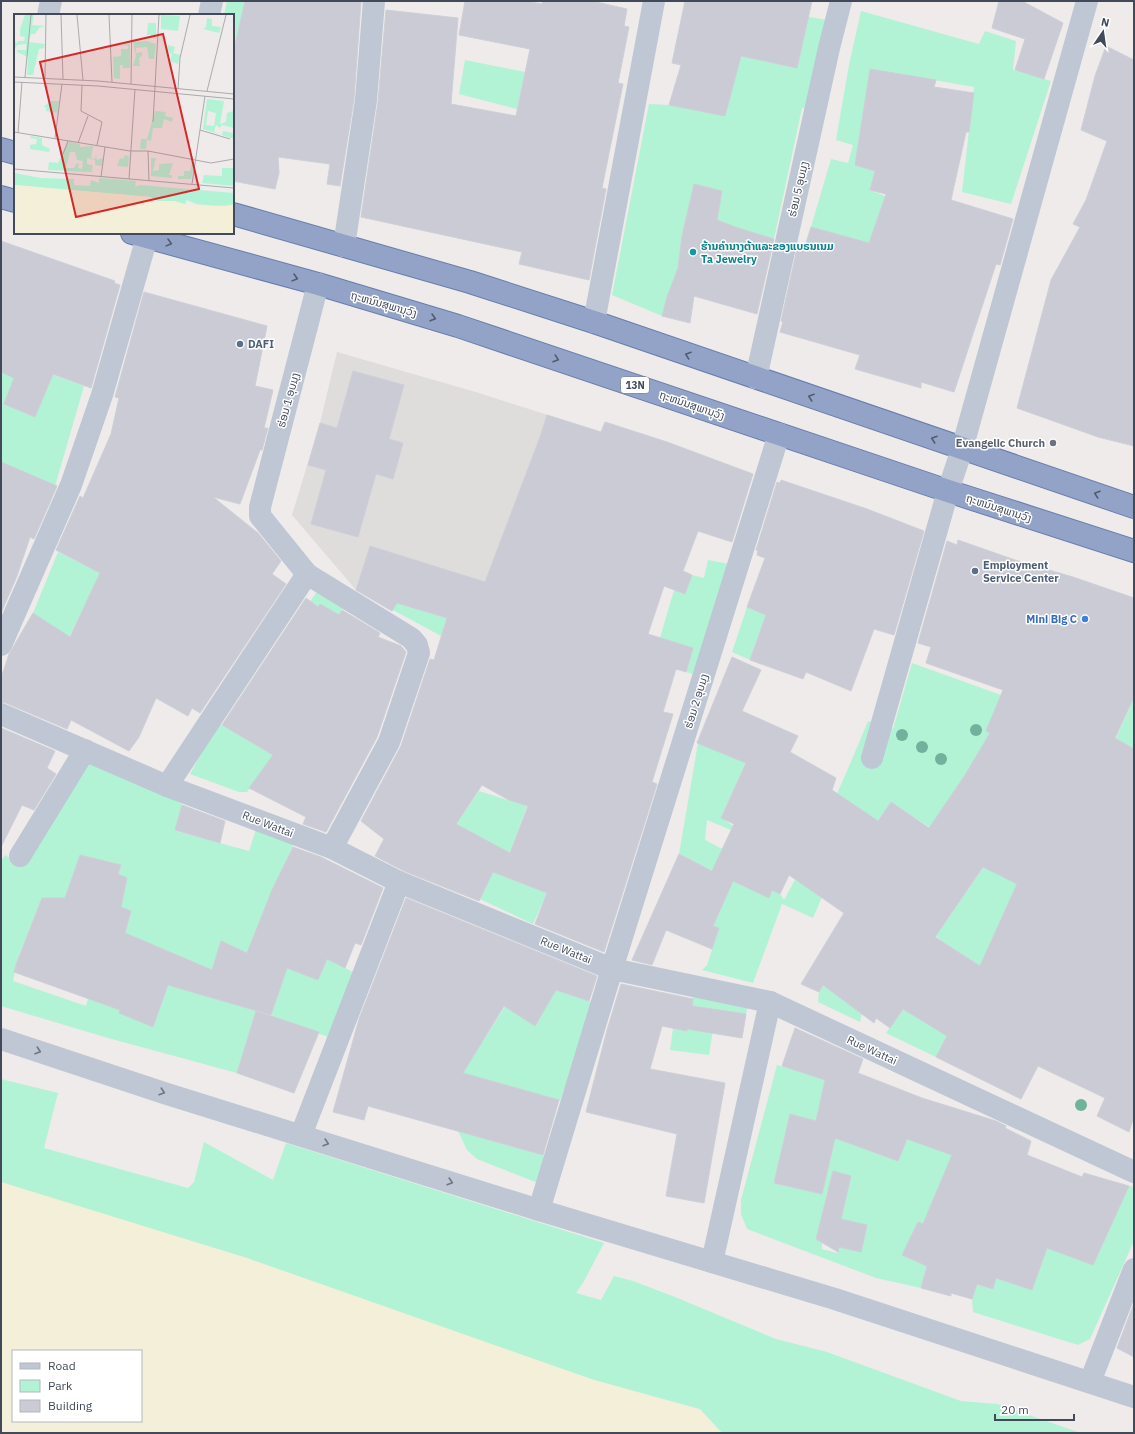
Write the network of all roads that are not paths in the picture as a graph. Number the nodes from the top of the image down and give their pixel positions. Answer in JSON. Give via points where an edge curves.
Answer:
{"nodes":[{"id":1,"x":51,"y":1,"type":"edge"},
{"id":2,"x":212,"y":1,"type":"edge"},
{"id":3,"x":374,"y":1,"type":"edge"},
{"id":4,"x":654,"y":1,"type":"edge"},
{"id":5,"x":841,"y":1,"type":"edge"},
{"id":6,"x":1087,"y":1,"type":"edge"},
{"id":7,"x":48,"y":14,"type":"edge"},
{"id":8,"x":209,"y":14,"type":"edge"},
{"id":9,"x":1,"y":197,"type":"edge"},
{"id":10,"x":14,"y":201,"type":"edge"},
{"id":11,"x":234,"y":214,"type":"edge"},
{"id":12,"x":140,"y":235,"type":"edge"},
{"id":13,"x":344,"y":246,"type":"junction"},
{"id":14,"x":318,"y":284,"type":"junction"},
{"id":15,"x":594,"y":322,"type":"junction"},
{"id":16,"x":756,"y":378,"type":"junction"},
{"id":17,"x":779,"y":434,"type":"junction"},
{"id":18,"x":962,"y":449,"type":"junction"},
{"id":19,"x":948,"y":491,"type":"junction"},
{"id":20,"x":1134,"y":507,"type":"edge"},
{"id":21,"x":1134,"y":551,"type":"edge"},
{"id":22,"x":308,"y":574,"type":"junction"},
{"id":23,"x":1,"y":645,"type":"edge"},
{"id":24,"x":1,"y":714,"type":"edge"},
{"id":25,"x":85,"y":750,"type":"junction"},
{"id":26,"x":872,"y":758,"type":"dead end"},
{"id":27,"x":167,"y":786,"type":"junction"},
{"id":28,"x":332,"y":848,"type":"junction"},
{"id":29,"x":20,"y":856,"type":"dead end"},
{"id":30,"x":399,"y":882,"type":"junction"},
{"id":31,"x":612,"y":969,"type":"junction"},
{"id":32,"x":770,"y":1002,"type":"junction"},
{"id":33,"x":1,"y":1039,"type":"edge"},
{"id":34,"x":301,"y":1135,"type":"junction"},
{"id":35,"x":1134,"y":1172,"type":"edge"},
{"id":36,"x":540,"y":1210,"type":"junction"},
{"id":37,"x":712,"y":1262,"type":"junction"},
{"id":38,"x":1134,"y":1269,"type":"edge"},
{"id":39,"x":1090,"y":1382,"type":"junction"},
{"id":40,"x":1134,"y":1397,"type":"edge"}],
"edges":[{"from":1,"to":7,"type":"street"},
{"from":2,"to":8,"type":"street"},
{"from":3,"to":13,"type":"street","via":[[366,100]]},
{"from":4,"to":15,"type":"street"},
{"from":5,"to":16,"type":"street","name":"ຮ່ອມ 5 ອຸບມຸງ"},
{"from":6,"to":18,"type":"street"},
{"from":9,"to":10,"type":"highway"},
{"from":11,"to":13,"type":"highway"},
{"from":12,"to":14,"type":"highway","name":"ຖະຫນົນສຸພານຸວົງ","number":"13N","one_way":true},
{"from":12,"to":23,"type":"street","via":[[102,395],[73,478]]},
{"from":13,"to":15,"type":"highway","via":[[470,282]]},
{"from":14,"to":17,"type":"highway","name":"ຖະຫນົນສຸພານຸວົງ","number":"13N","one_way":true,"via":[[458,326]]},
{"from":14,"to":22,"type":"street","name":"ຮ່ອມ 1 ອຸບມຸງ","via":[[260,507],[260,516]]},
{"from":16,"to":15,"type":"highway","one_way":true},
{"from":18,"to":16,"type":"highway","one_way":true},
{"from":17,"to":19,"type":"highway","name":"ຖະຫນົນສຸພານຸວົງ","number":"13N"},
{"from":17,"to":31,"type":"street","name":"ຮ່ອມ 2 ອຸບມຸງ"},
{"from":18,"to":19,"type":"street"},
{"from":20,"to":18,"type":"highway","one_way":true},
{"from":19,"to":21,"type":"highway","name":"ຖະຫນົນສຸພານຸວົງ","number":"13N"},
{"from":19,"to":26,"type":"street"},
{"from":22,"to":27,"type":"street"},
{"from":22,"to":28,"type":"street","via":[[411,638],[419,653],[389,742]]},
{"from":24,"to":25,"type":"street","name":"Rue Wattai"},
{"from":25,"to":27,"type":"street","name":"Rue Wattai"},
{"from":25,"to":29,"type":"street"},
{"from":27,"to":28,"type":"street","name":"Rue Wattai"},
{"from":28,"to":30,"type":"street","name":"Rue Wattai"},
{"from":30,"to":31,"type":"street","name":"Rue Wattai"},
{"from":30,"to":34,"type":"street"},
{"from":31,"to":32,"type":"street","name":"Rue Wattai"},
{"from":31,"to":36,"type":"street","name":"ຮ່ອມ 2 ອຸບມຸງ"},
{"from":32,"to":35,"type":"street","name":"Rue Wattai"},
{"from":32,"to":37,"type":"street"},
{"from":33,"to":34,"type":"street","one_way":true},
{"from":34,"to":36,"type":"street","one_way":true},
{"from":36,"to":37,"type":"street"},
{"from":37,"to":39,"type":"street"},
{"from":38,"to":39,"type":"street"},
{"from":39,"to":40,"type":"street"}]}
